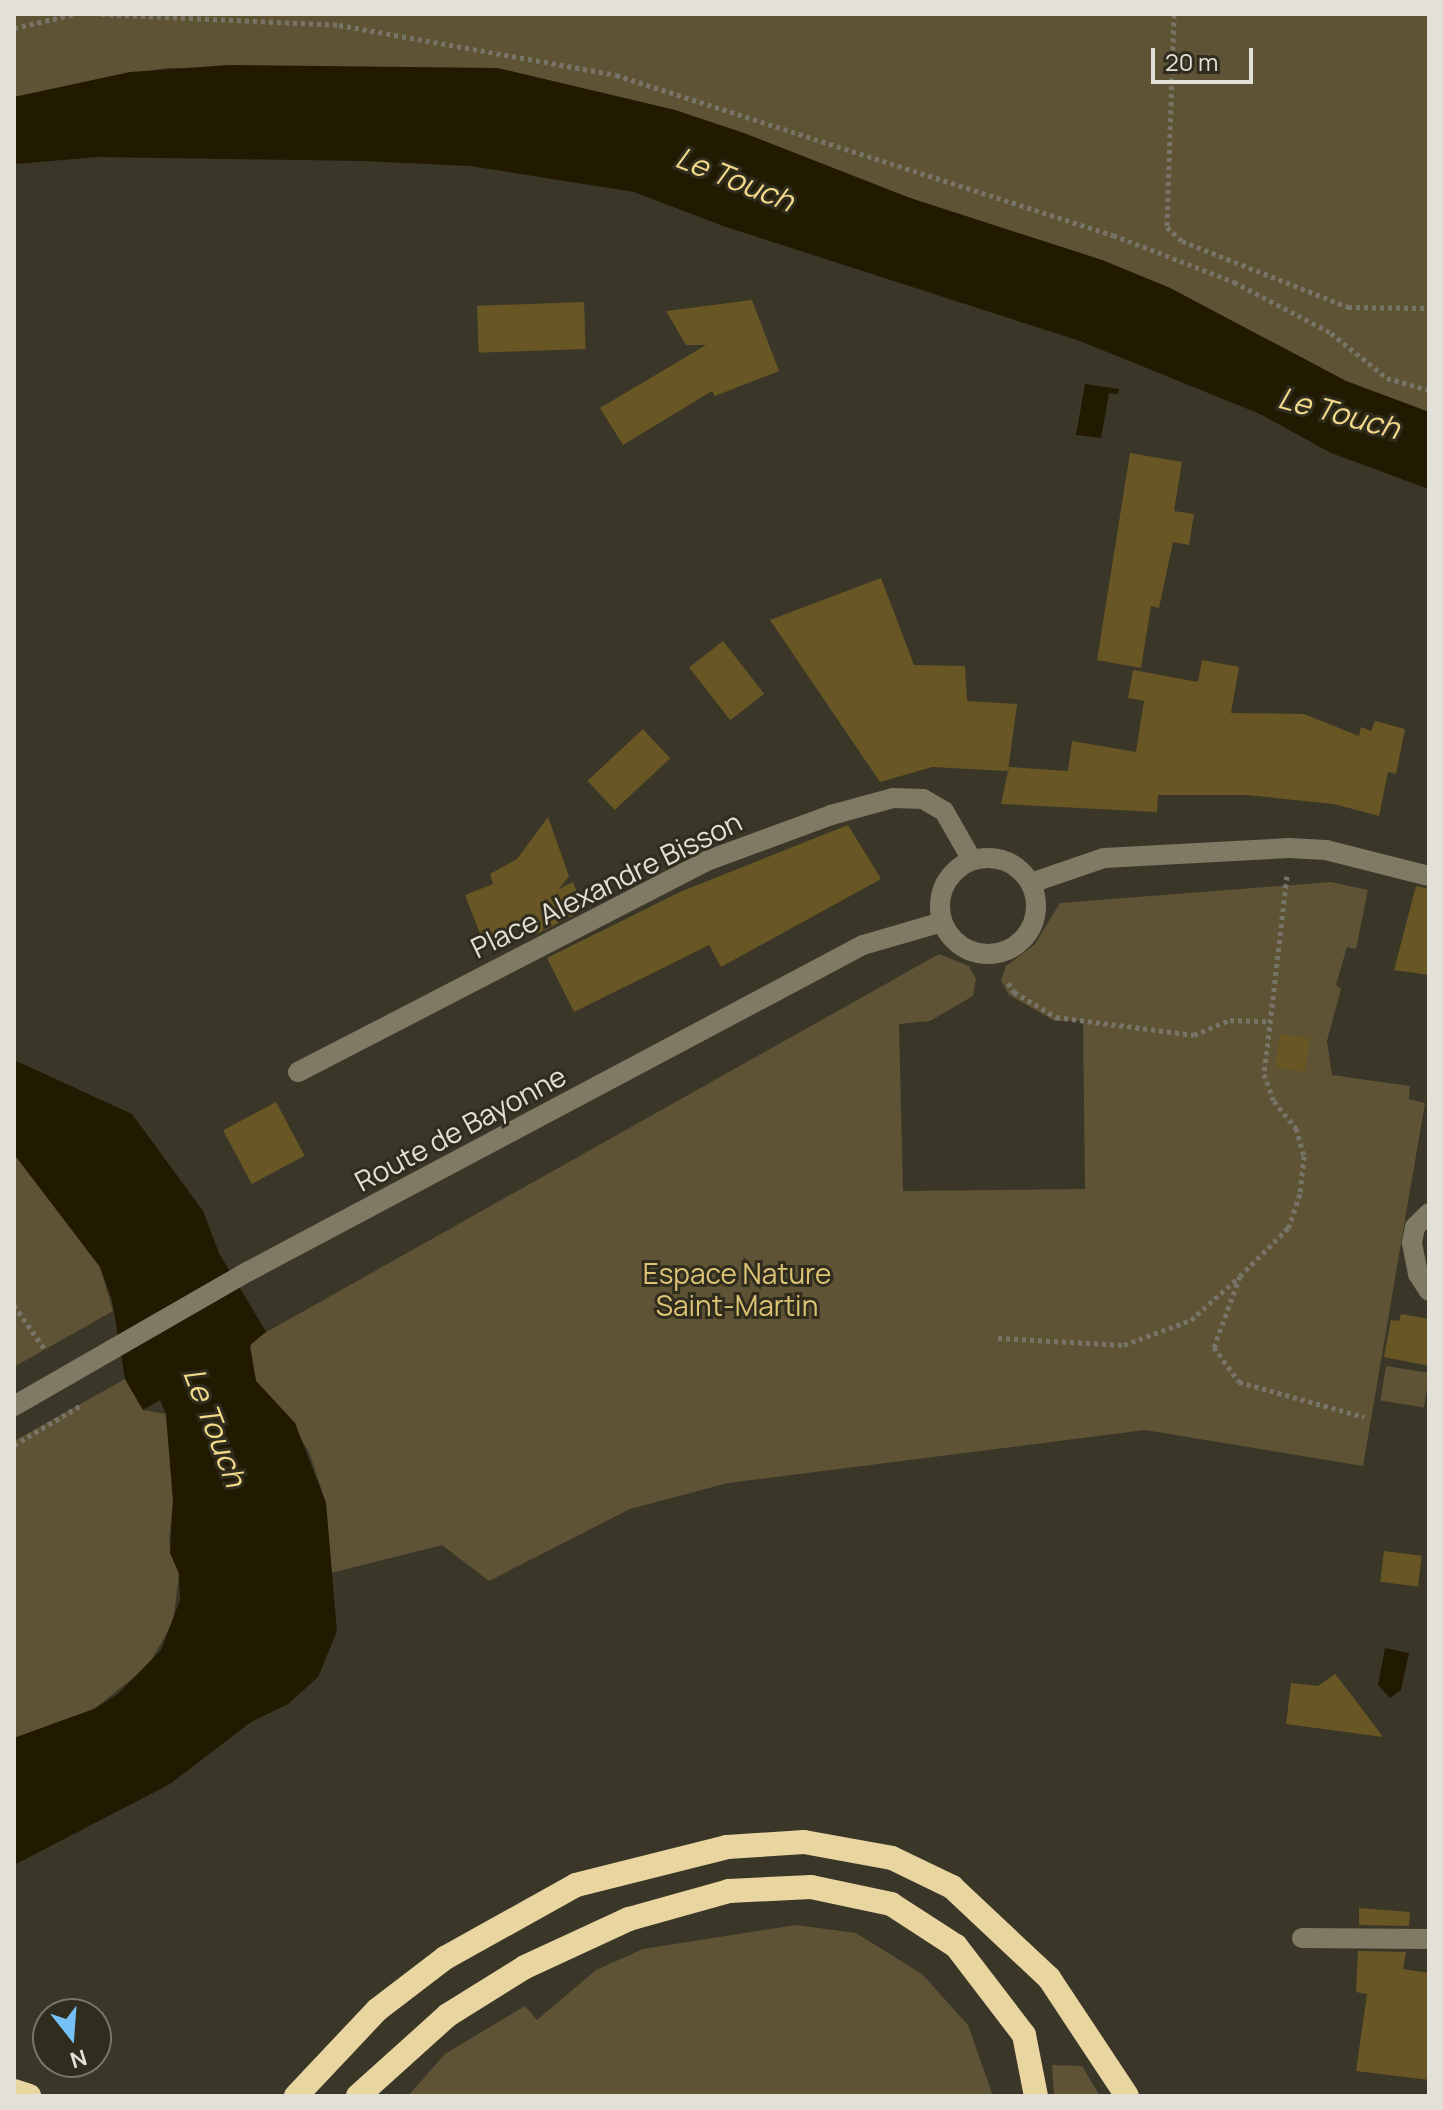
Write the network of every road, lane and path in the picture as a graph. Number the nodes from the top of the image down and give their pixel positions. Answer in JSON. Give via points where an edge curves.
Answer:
{"nodes":[{"id":1,"x":75,"y":14,"type":"edge"},
{"id":2,"x":101,"y":14,"type":"edge"},
{"id":3,"x":1174,"y":14,"type":"edge"},
{"id":4,"x":14,"y":28,"type":"edge"},
{"id":5,"x":1429,"y":308,"type":"edge"},
{"id":6,"x":1429,"y":390,"type":"edge"},
{"id":7,"x":1289,"y":848,"type":"junction"},
{"id":8,"x":972,"y":860,"type":"junction"},
{"id":9,"x":1429,"y":876,"type":"edge"},
{"id":10,"x":1031,"y":883,"type":"junction"},
{"id":11,"x":942,"y":922,"type":"junction"},
{"id":12,"x":1008,"y":983,"type":"dead end"},
{"id":13,"x":1267,"y":1021,"type":"junction"},
{"id":14,"x":298,"y":1072,"type":"dead end"},
{"id":15,"x":1429,"y":1213,"type":"edge"},
{"id":16,"x":1240,"y":1276,"type":"junction"},
{"id":17,"x":1429,"y":1291,"type":"edge"},
{"id":18,"x":14,"y":1305,"type":"edge"},
{"id":19,"x":998,"y":1338,"type":"dead end"},
{"id":20,"x":46,"y":1351,"type":"dead end"},
{"id":21,"x":81,"y":1405,"type":"dead end"},
{"id":22,"x":14,"y":1406,"type":"edge"},
{"id":23,"x":1364,"y":1417,"type":"dead end"},
{"id":24,"x":14,"y":1445,"type":"edge"},
{"id":25,"x":1302,"y":1938,"type":"dead end"},
{"id":26,"x":1429,"y":1939,"type":"edge"},
{"id":27,"x":14,"y":2091,"type":"edge"},
{"id":28,"x":29,"y":2096,"type":"edge"},
{"id":29,"x":296,"y":2096,"type":"edge"},
{"id":30,"x":358,"y":2096,"type":"edge"},
{"id":31,"x":1036,"y":2096,"type":"edge"},
{"id":32,"x":1127,"y":2096,"type":"edge"}],
"edges":[{"from":1,"to":4,"type":"path"},
{"from":2,"to":6,"type":"path","via":[[339,25],[616,75],[1113,235],[1234,282],[1331,333],[1387,378]]},
{"from":3,"to":5,"type":"path","via":[[1167,227],[1182,241],[1348,307]]},
{"from":7,"to":9,"type":"street","via":[[1338,852]]},
{"from":7,"to":10,"type":"street","via":[[1104,858]]},
{"from":7,"to":13,"type":"path","via":[[1281,955]]},
{"from":8,"to":10,"type":"street","via":[[1006,861]]},
{"from":8,"to":11,"type":"street","via":[[944,884]]},
{"from":8,"to":14,"type":"street","name":"Place Alexandre Bisson","via":[[944,811],[923,799],[893,798],[831,815],[709,860]]},
{"from":10,"to":11,"type":"street","via":[[1033,924],[1003,952],[969,951],[952,939]]},
{"from":11,"to":22,"type":"street","name":"Route de Bayonne","via":[[863,945],[249,1271]]},
{"from":12,"to":13,"type":"path","via":[[1056,1017],[1194,1035],[1230,1020]]},
{"from":13,"to":16,"type":"path","via":[[1264,1074],[1300,1142],[1300,1194],[1288,1228]]},
{"from":15,"to":17,"type":"street","via":[[1415,1227],[1412,1243],[1418,1274]]},
{"from":16,"to":19,"type":"path","via":[[1191,1320],[1124,1345]]},
{"from":16,"to":23,"type":"path","via":[[1214,1347],[1239,1382]]},
{"from":18,"to":20,"type":"path"},
{"from":21,"to":24,"type":"path"},
{"from":25,"to":26,"type":"street"},
{"from":27,"to":28,"type":"highway"},
{"from":29,"to":32,"type":"highway","via":[[377,2010],[445,1958],[576,1885],[727,1847],[804,1842],[892,1858],[952,1887],[1049,1978]]},
{"from":30,"to":31,"type":"highway","via":[[448,2015],[525,1967],[629,1919],[729,1891],[811,1887],[891,1904],[956,1946],[1024,2035]]}]}
